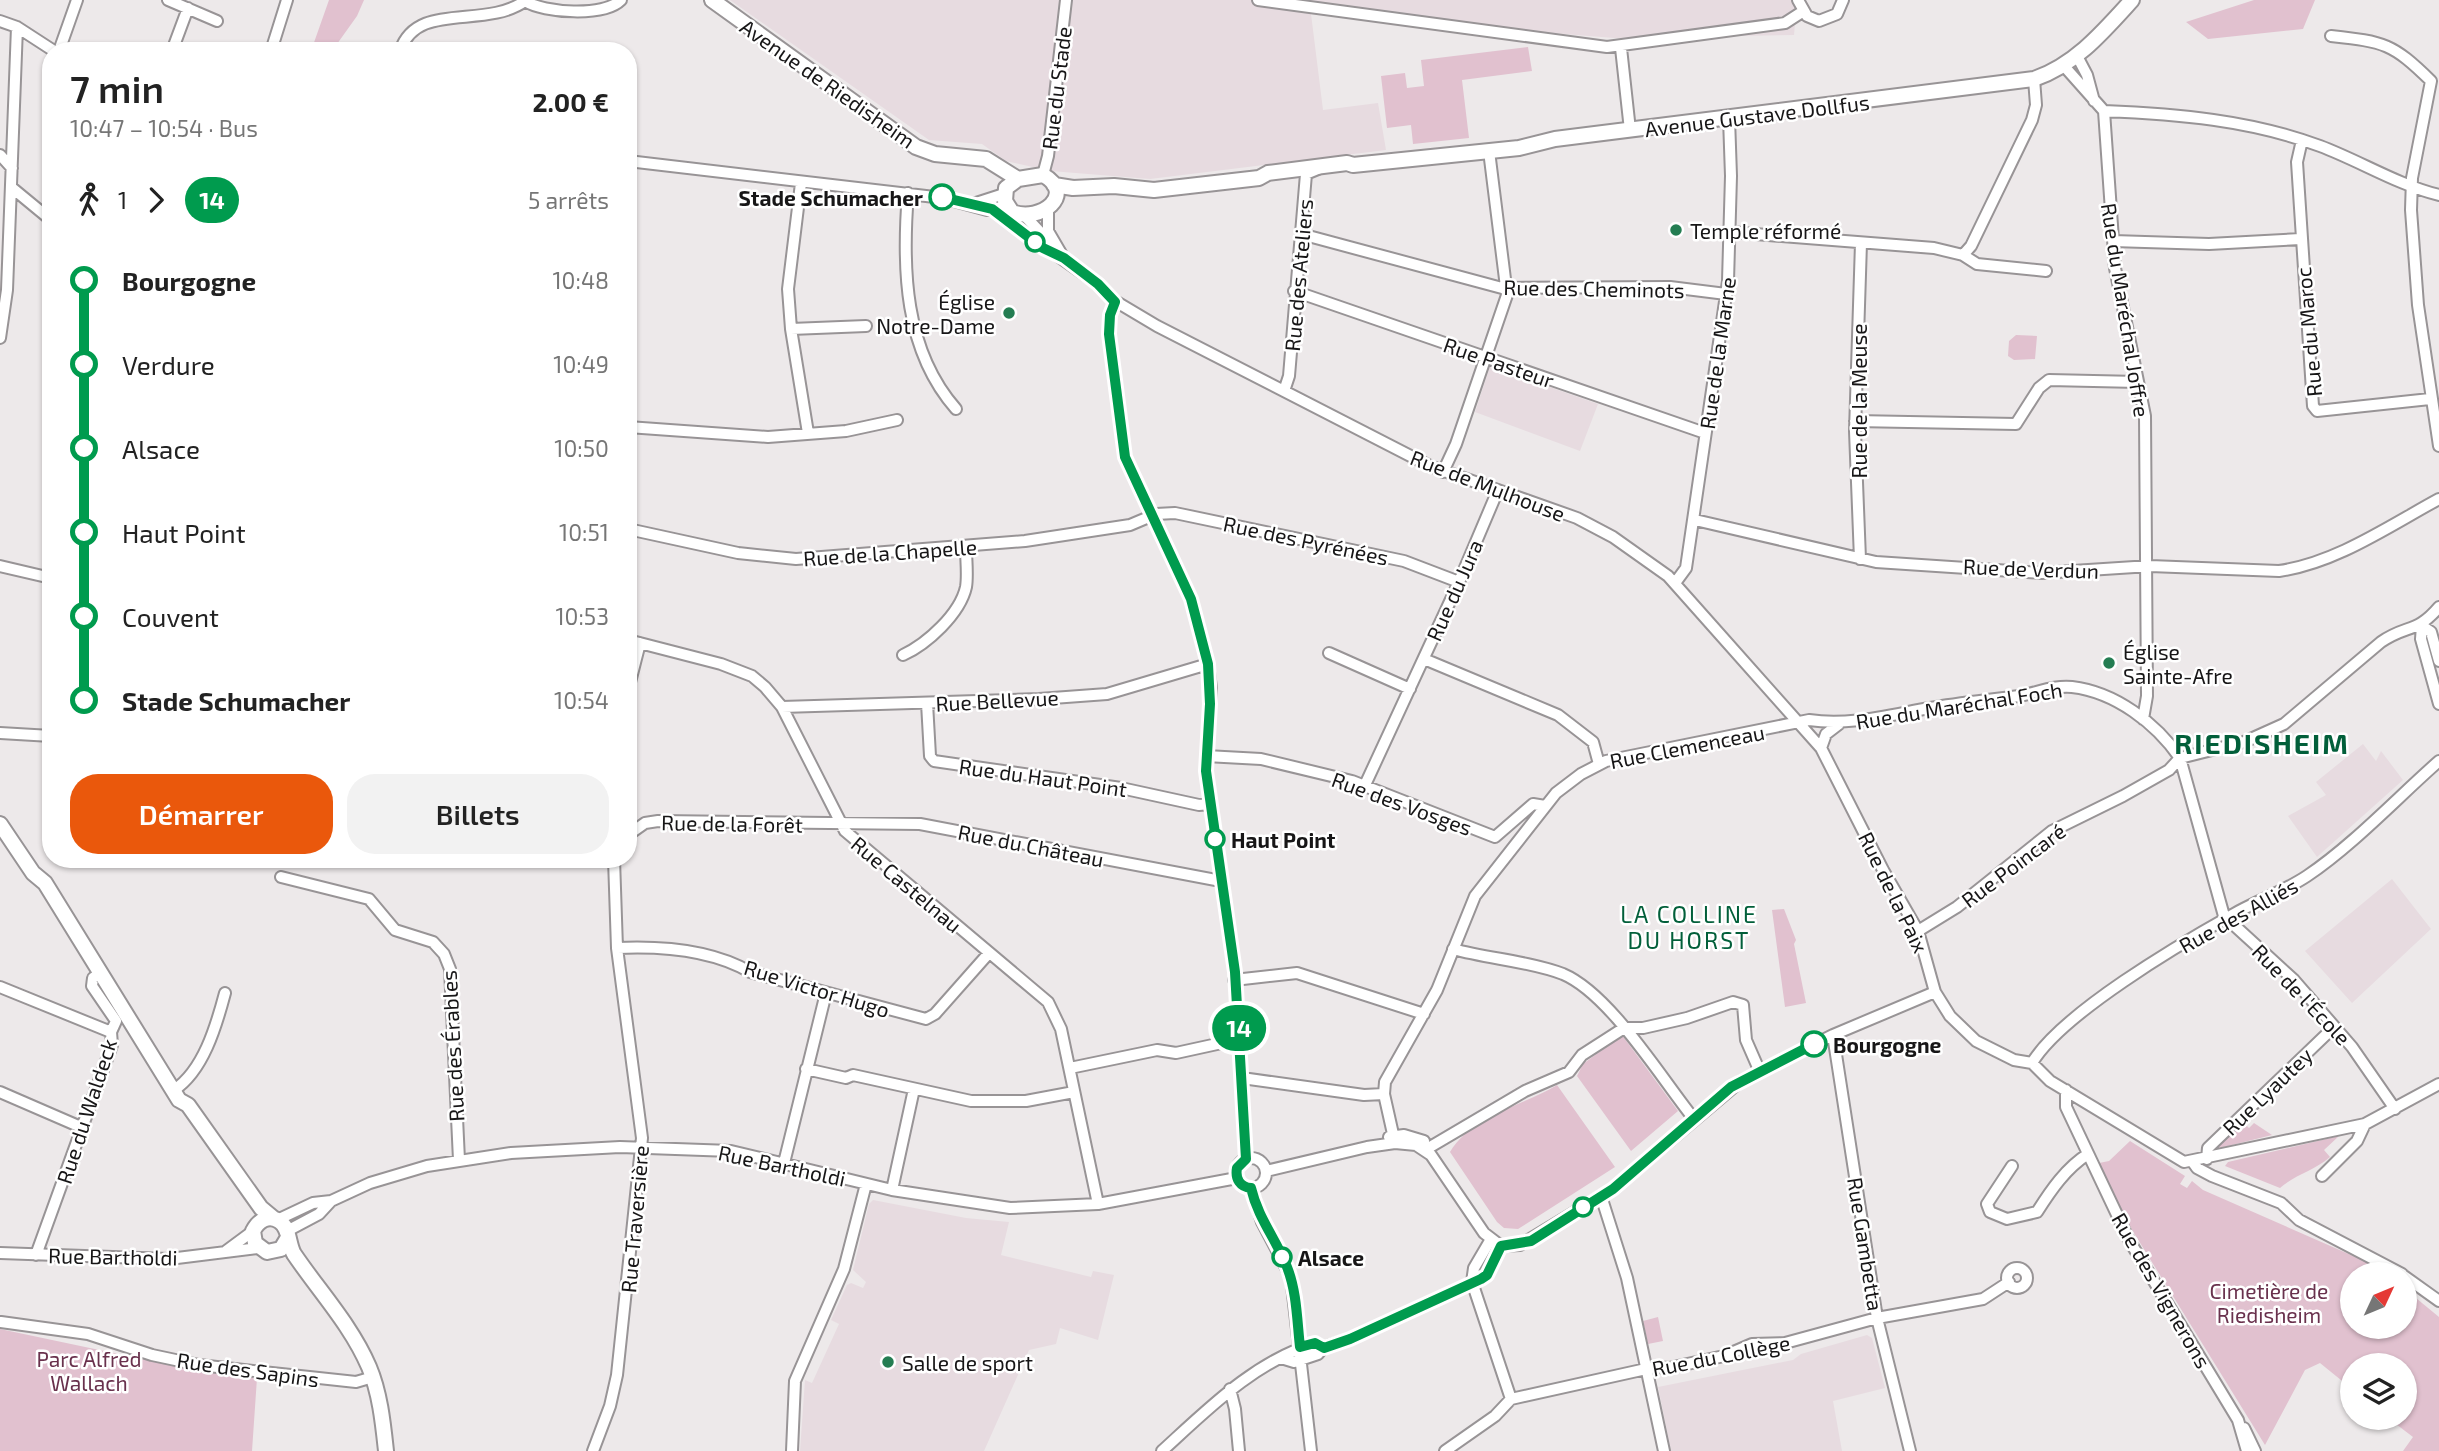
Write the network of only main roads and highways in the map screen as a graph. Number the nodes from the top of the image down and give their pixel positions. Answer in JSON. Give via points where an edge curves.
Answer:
{"nodes":[{"id":1,"x":712,"y":0,"type":"edge"},
{"id":2,"x":2132,"y":0,"type":"edge"},
{"id":3,"x":1353,"y":166,"type":"junction"},
{"id":4,"x":1259,"y":178,"type":"junction"},
{"id":5,"x":1049,"y":180,"type":"junction"},
{"id":6,"x":1094,"y":189,"type":"junction"},
{"id":7,"x":1009,"y":192,"type":"junction"},
{"id":8,"x":1051,"y":206,"type":"junction"},
{"id":9,"x":1024,"y":215,"type":"joint"},
{"id":10,"x":0,"y":824,"type":"edge"},
{"id":11,"x":176,"y":1095,"type":"junction"},
{"id":12,"x":281,"y":1227,"type":"junction"},
{"id":13,"x":255,"y":1228,"type":"junction"},
{"id":14,"x":277,"y":1252,"type":"junction"},
{"id":15,"x":319,"y":1291,"type":"junction"},
{"id":16,"x":387,"y":1451,"type":"edge"}],
"edges":[{"from":1,"to":7,"type":"main road","name":"Avenue de Riedisheim","via":[[916,147],[990,161]]},
{"from":2,"to":3,"type":"main road","name":"Avenue Gustave Dollfus","via":[[2077,56],[2034,79]]},
{"from":3,"to":4,"type":"main road","name":"Avenue Gustave Dollfus","via":[[1346,163]]},
{"from":3,"to":4,"type":"main road","name":"Avenue Gustave Dollfus","via":[[1306,178]]},
{"from":4,"to":6,"type":"main road","name":"Avenue Gustave Dollfus","via":[[1154,190]]},
{"from":5,"to":6,"type":"main road","name":"Avenue Gustave Dollfus"},
{"from":5,"to":7,"type":"main road","name":"Avenue Gustave Dollfus"},
{"from":5,"to":8,"type":"main road","via":[[1056,195]]},
{"from":6,"to":8,"type":"main road","name":"Avenue Gustave Dollfus"},
{"from":7,"to":9,"type":"main road","name":"Avenue de Riedisheim"},
{"from":8,"to":9,"type":"main road","name":"Avenue Gustave Dollfus"},
{"from":10,"to":11,"type":"main road","via":[[45,883]]},
{"from":11,"to":12,"type":"main road","via":[[188,1105],[261,1208]]},
{"from":11,"to":13,"type":"main road","via":[[180,1110],[249,1205]]},
{"from":12,"to":13,"type":"main road"},
{"from":12,"to":14,"type":"main road"},
{"from":12,"to":15,"type":"main road"},
{"from":13,"to":14,"type":"main road","via":[[258,1248]]},
{"from":14,"to":15,"type":"main road"},
{"from":15,"to":16,"type":"main road","via":[[355,1340],[373,1377]]}]}
